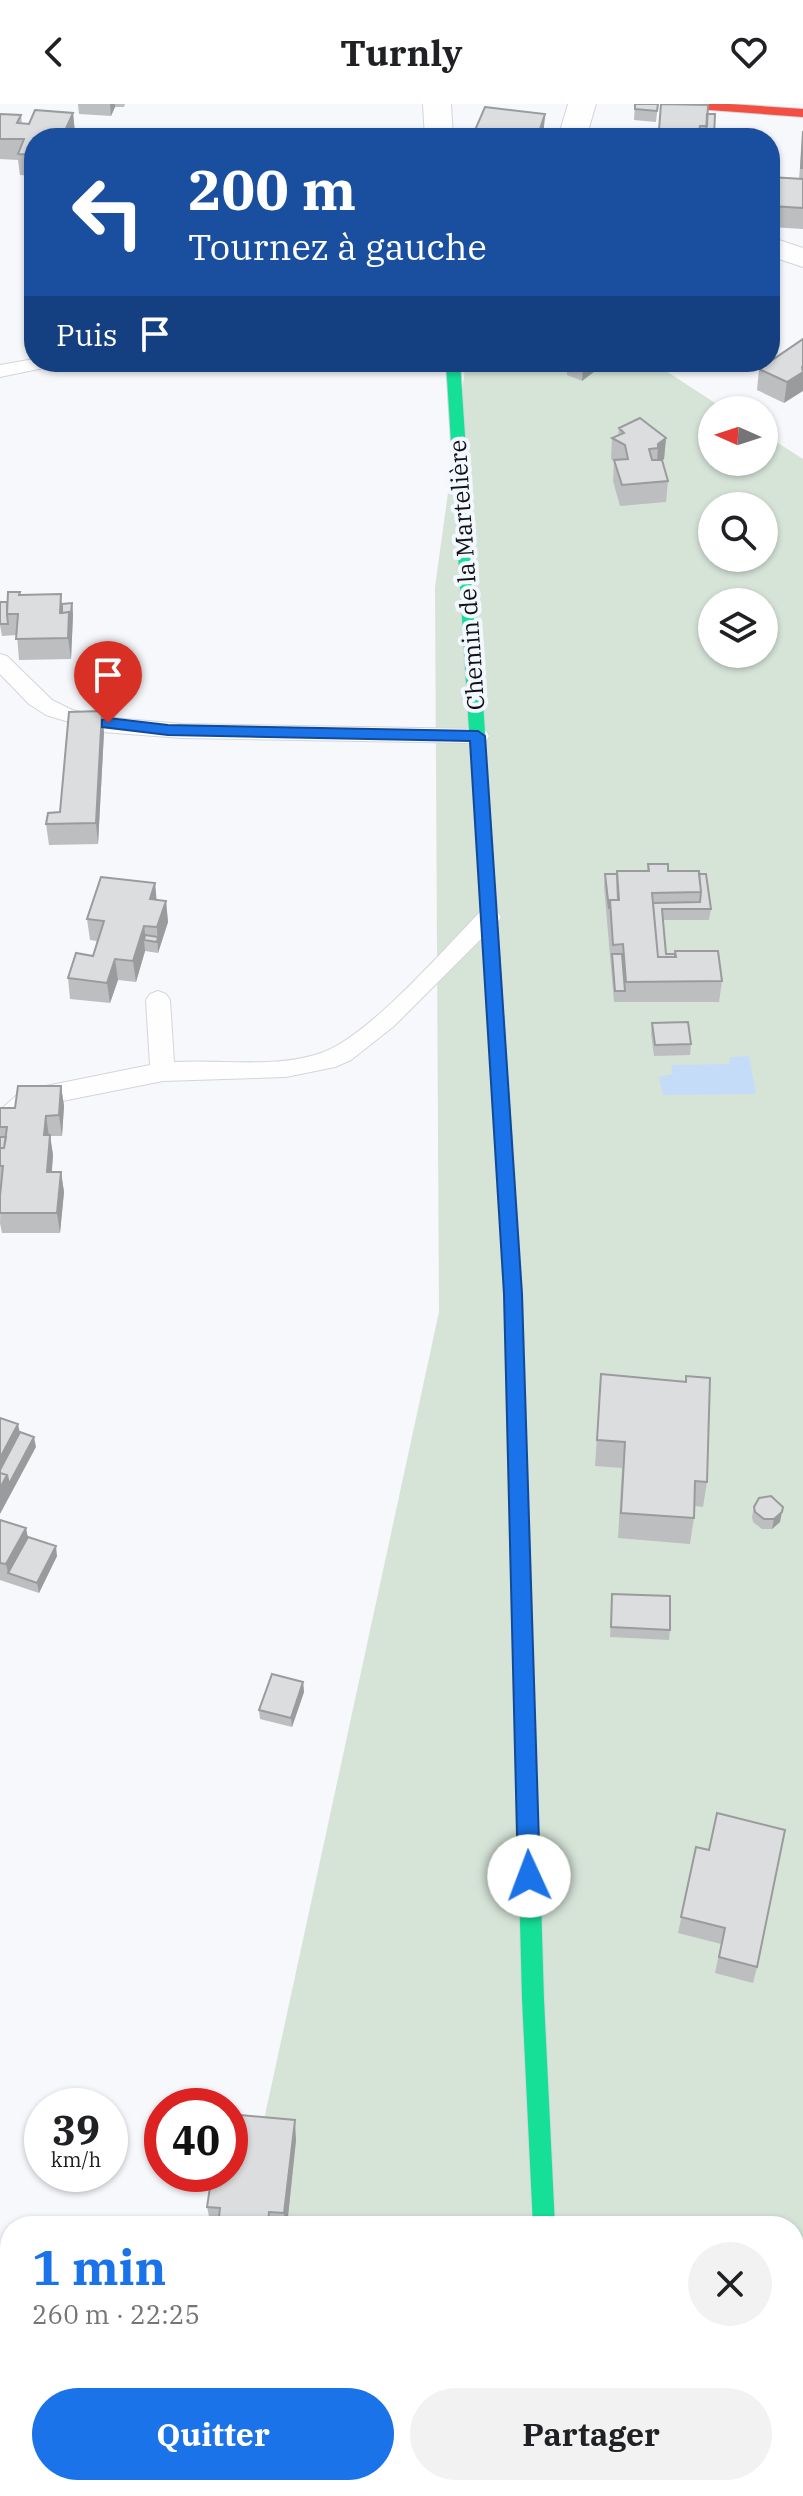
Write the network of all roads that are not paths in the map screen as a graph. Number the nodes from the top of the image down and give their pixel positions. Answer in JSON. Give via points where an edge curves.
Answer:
{"nodes":[{"id":1,"x":437,"y":104,"type":"edge"},
{"id":2,"x":582,"y":104,"type":"edge"},
{"id":3,"x":683,"y":104,"type":"edge"},
{"id":4,"x":803,"y":113,"type":"edge"},
{"id":5,"x":438,"y":128,"type":"edge"},
{"id":6,"x":575,"y":128,"type":"edge"},
{"id":7,"x":780,"y":250,"type":"edge"},
{"id":8,"x":803,"y":258,"type":"edge"},
{"id":9,"x":24,"y":366,"type":"edge"},
{"id":10,"x":0,"y":371,"type":"edge"},
{"id":11,"x":454,"y":372,"type":"edge"},
{"id":12,"x":0,"y":661,"type":"edge"},
{"id":13,"x":478,"y":736,"type":"junction"},
{"id":14,"x":489,"y":917,"type":"junction"},
{"id":15,"x":158,"y":1000,"type":"dead end"},
{"id":16,"x":162,"y":1072,"type":"junction"},
{"id":17,"x":0,"y":1131,"type":"edge"},
{"id":18,"x":544,"y":2216,"type":"edge"}],
"edges":[{"from":1,"to":5,"type":"street"},
{"from":2,"to":6,"type":"street"},
{"from":3,"to":4,"type":"street"},
{"from":7,"to":8,"type":"street"},
{"from":9,"to":10,"type":"lane"},
{"from":11,"to":13,"type":"street","name":"Chemin de la Martelière"},
{"from":12,"to":13,"type":"lane","via":[[42,705],[88,721],[168,730]]},
{"from":13,"to":14,"type":"street","name":"Chemin de la Martelière"},
{"from":14,"to":16,"type":"lane","via":[[353,1048],[330,1061],[292,1069]]},
{"from":14,"to":18,"type":"street","name":"Chemin de la Martelière","via":[[513,1294]]},
{"from":15,"to":16,"type":"lane"},
{"from":16,"to":17,"type":"lane","via":[[43,1093],[21,1104]]}]}
